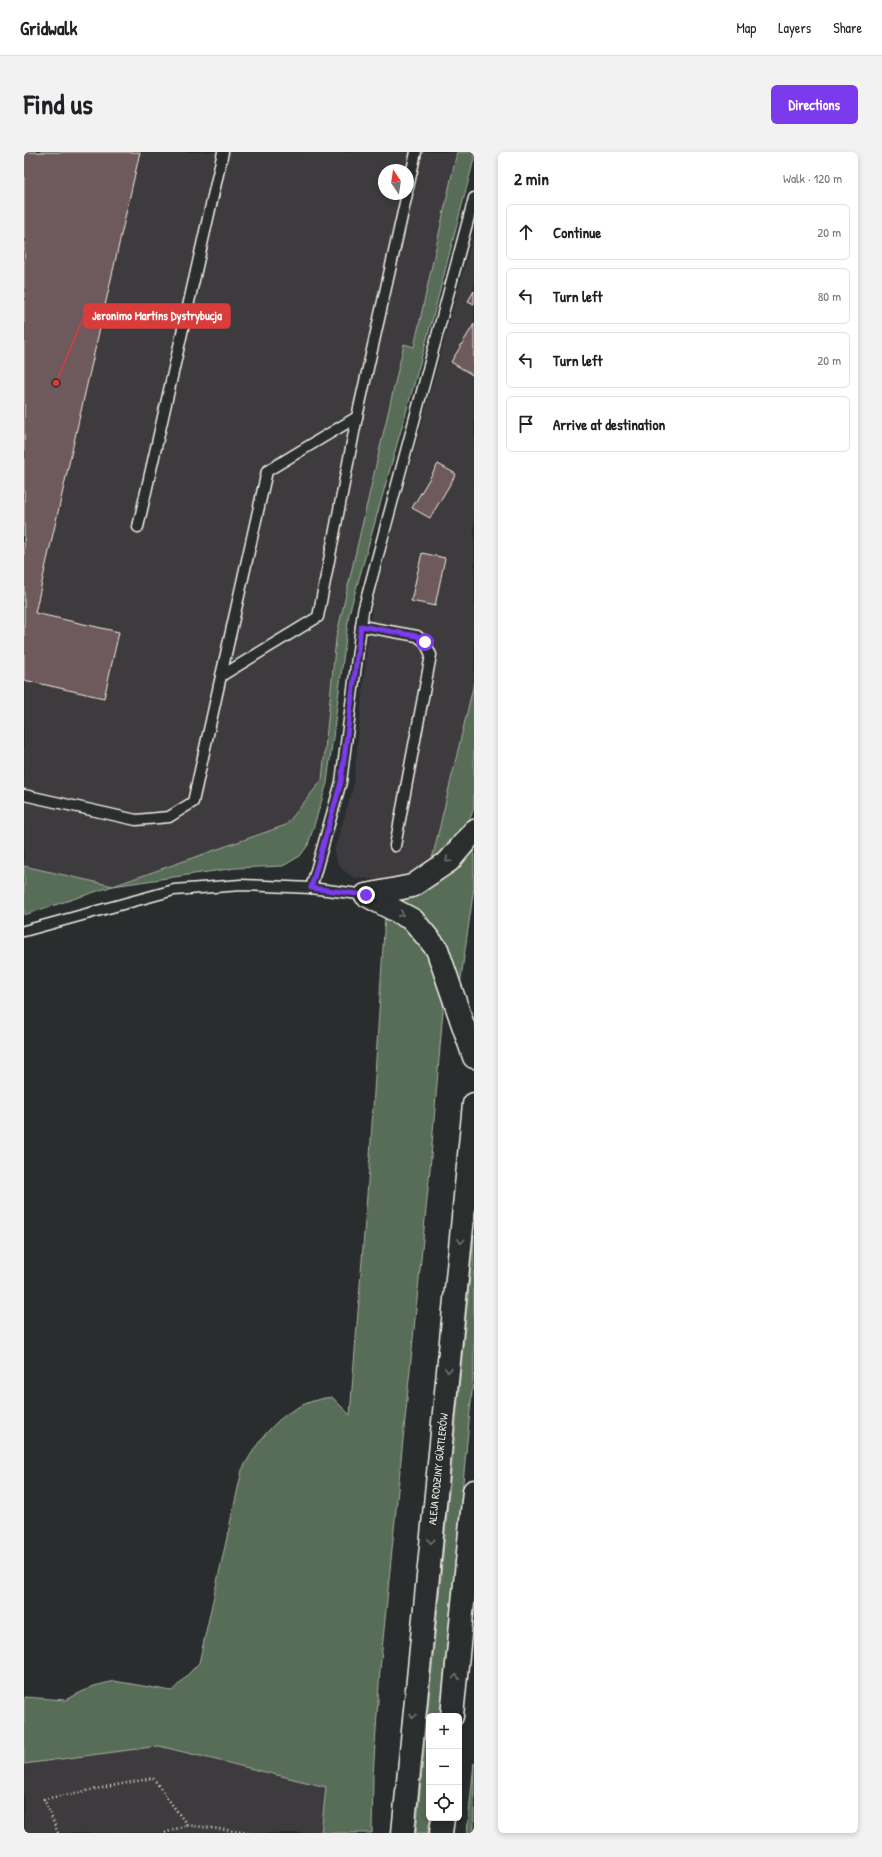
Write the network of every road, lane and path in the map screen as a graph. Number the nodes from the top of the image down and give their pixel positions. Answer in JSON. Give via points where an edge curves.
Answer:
{"nodes":[{"id":1,"x":223,"y":152,"type":"edge"},
{"id":2,"x":416,"y":152,"type":"edge"},
{"id":3,"x":413,"y":164,"type":"edge"},
{"id":4,"x":474,"y":198,"type":"edge"},
{"id":5,"x":406,"y":200,"type":"edge"},
{"id":6,"x":357,"y":417,"type":"junction"},
{"id":7,"x":138,"y":527,"type":"dead end"},
{"id":8,"x":361,"y":626,"type":"junction"},
{"id":9,"x":221,"y":676,"type":"junction"},
{"id":10,"x":24,"y":795,"type":"edge"},
{"id":11,"x":474,"y":831,"type":"edge"},
{"id":12,"x":395,"y":846,"type":"dead end"},
{"id":13,"x":311,"y":888,"type":"junction"},
{"id":14,"x":366,"y":895,"type":"junction"},
{"id":15,"x":24,"y":931,"type":"edge"},
{"id":16,"x":474,"y":1057,"type":"edge"},
{"id":17,"x":474,"y":1104,"type":"edge"},
{"id":18,"x":474,"y":1491,"type":"edge"},
{"id":19,"x":452,"y":1713,"type":"edge"},
{"id":20,"x":443,"y":1821,"type":"edge"},
{"id":21,"x":187,"y":1825,"type":"junction"},
{"id":22,"x":58,"y":1833,"type":"edge"},
{"id":23,"x":165,"y":1833,"type":"edge"},
{"id":24,"x":250,"y":1833,"type":"edge"},
{"id":25,"x":403,"y":1833,"type":"edge"},
{"id":26,"x":441,"y":1833,"type":"edge"}],
"edges":[{"from":1,"to":7,"type":"lane"},
{"from":2,"to":3,"type":"lane"},
{"from":4,"to":8,"type":"lane"},
{"from":5,"to":6,"type":"lane"},
{"from":6,"to":9,"type":"lane","via":[[267,471]]},
{"from":6,"to":9,"type":"lane","via":[[318,617]]},
{"from":8,"to":12,"type":"lane","via":[[417,636],[425,642],[432,655]]},
{"from":8,"to":13,"type":"lane","via":[[341,782]]},
{"from":9,"to":10,"type":"lane","via":[[193,802],[169,817],[136,820]]},
{"from":11,"to":14,"type":"main road","one_way":true,"via":[[449,861],[412,886]]},
{"from":13,"to":14,"type":"lane"},
{"from":13,"to":15,"type":"lane","via":[[241,885],[174,890]]},
{"from":14,"to":16,"type":"main road","one_way":true,"via":[[413,920],[437,949]]},
{"from":17,"to":25,"type":"main road","name":"ALEJA RODZINY GÜRTLERÓW","one_way":true},
{"from":19,"to":18,"type":"main road","one_way":true},
{"from":20,"to":26,"type":"main road"},
{"from":21,"to":22,"type":"path","via":[[153,1778],[44,1799]]},
{"from":21,"to":23,"type":"path"},
{"from":21,"to":24,"type":"path"}]}
